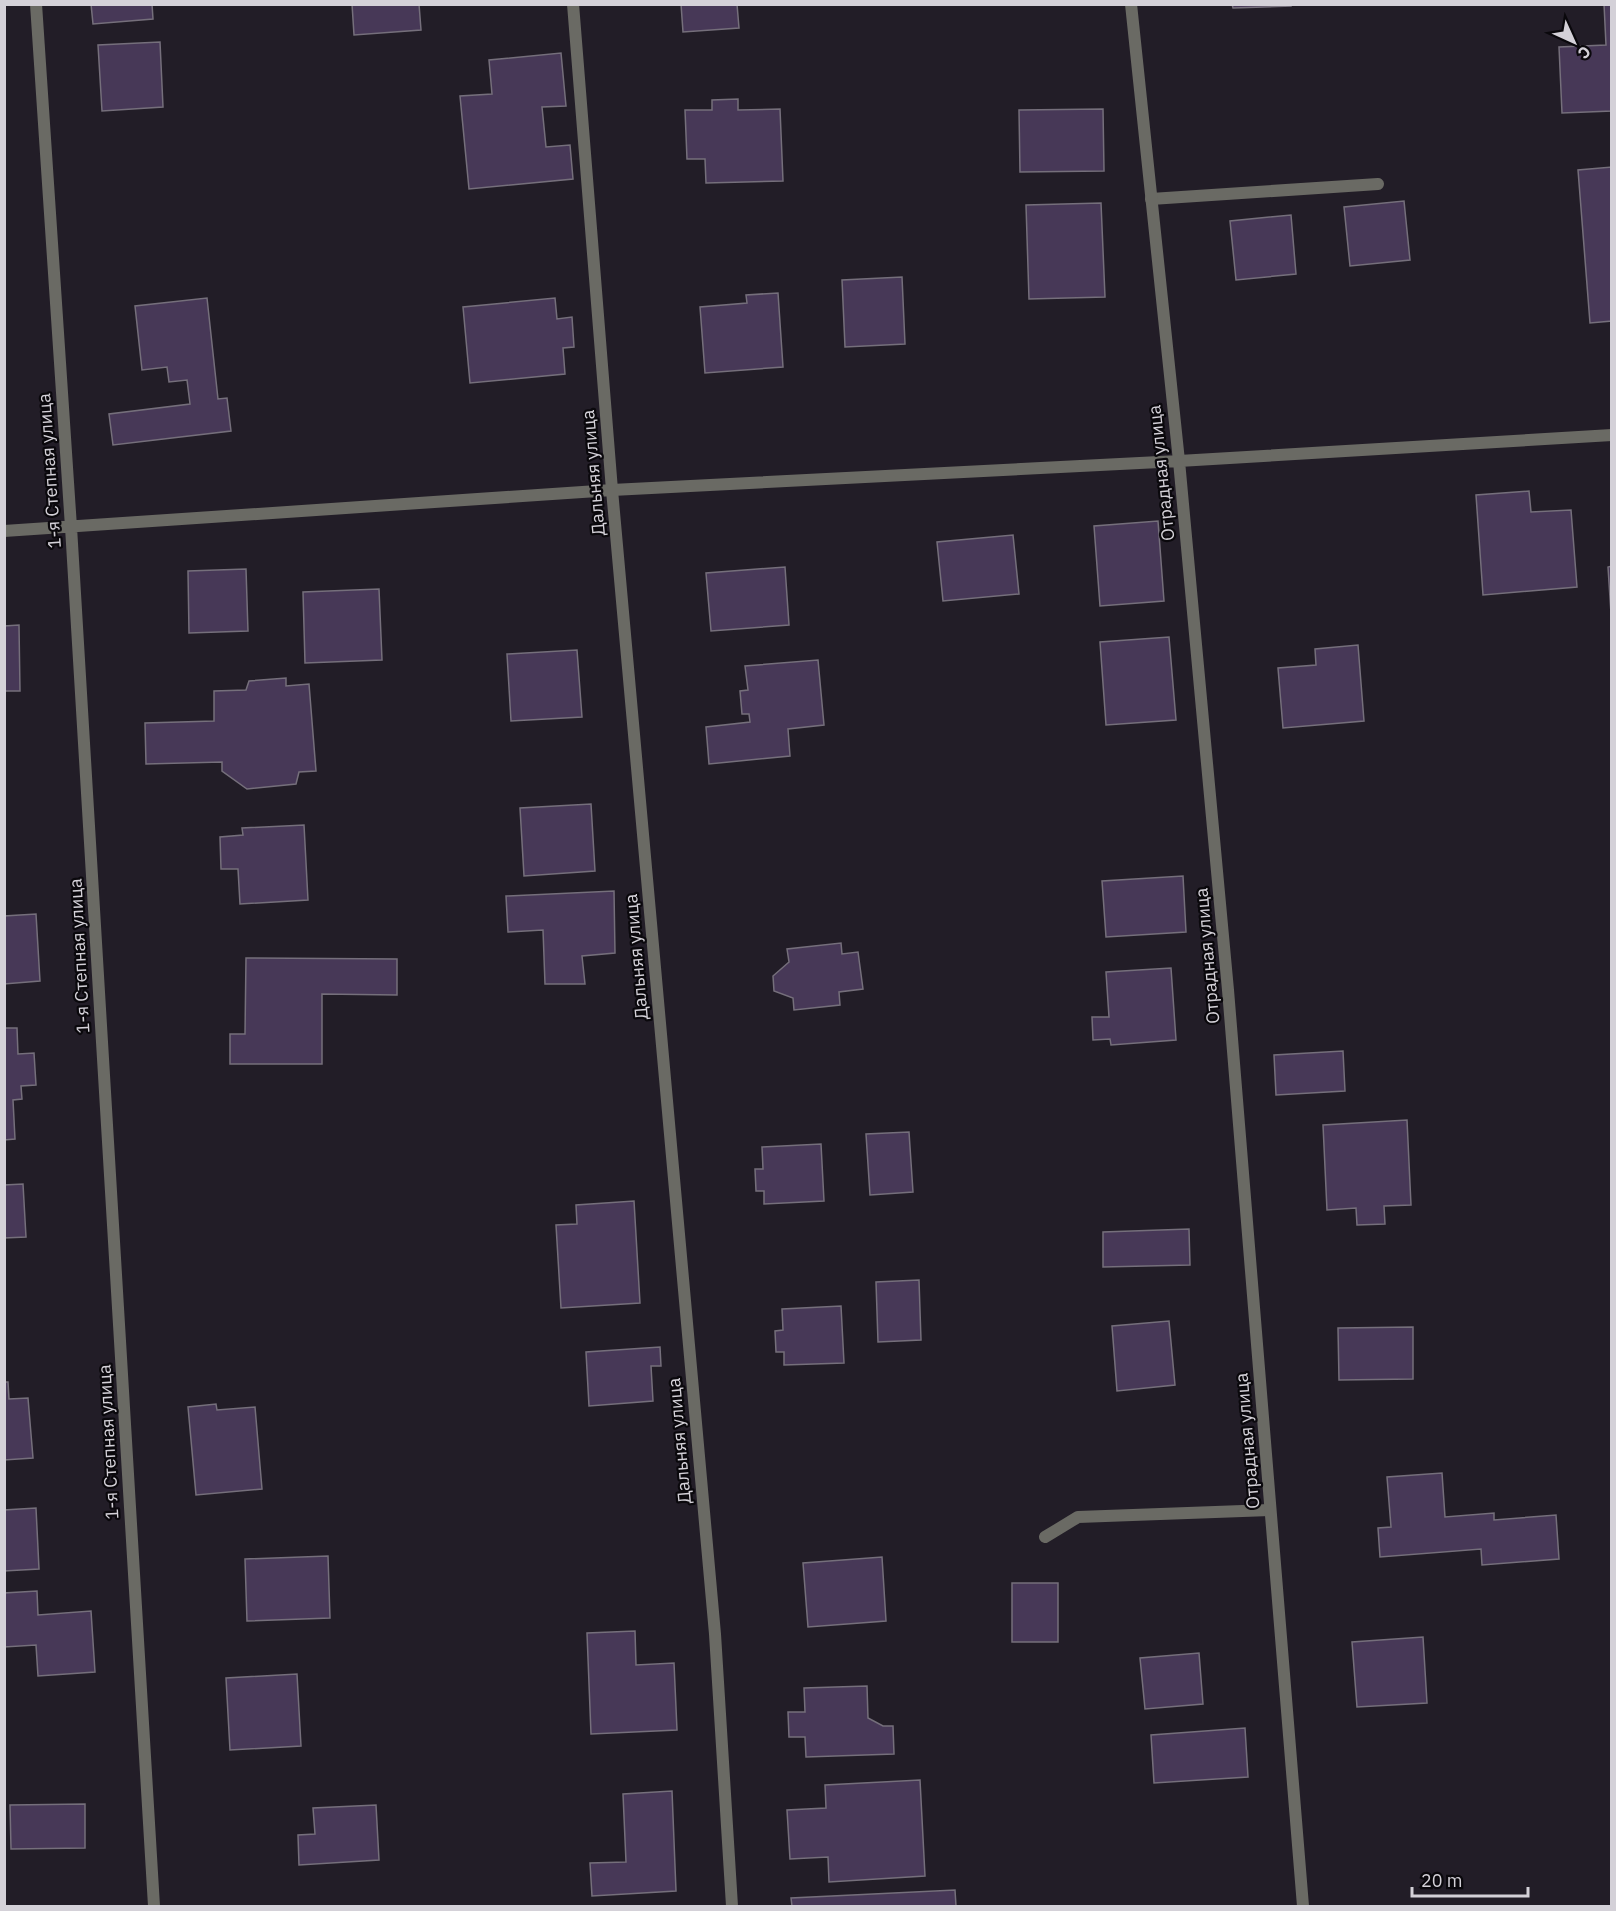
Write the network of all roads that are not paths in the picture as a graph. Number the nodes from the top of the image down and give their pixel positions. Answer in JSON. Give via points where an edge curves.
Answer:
{"nodes":[{"id":1,"x":36,"y":4,"type":"edge"},
{"id":2,"x":573,"y":4,"type":"edge"},
{"id":3,"x":1131,"y":4,"type":"edge"},
{"id":4,"x":1378,"y":184,"type":"dead end"},
{"id":5,"x":1151,"y":199,"type":"junction"},
{"id":6,"x":1611,"y":435,"type":"edge"},
{"id":7,"x":1179,"y":461,"type":"junction"},
{"id":8,"x":612,"y":490,"type":"junction"},
{"id":9,"x":71,"y":527,"type":"junction"},
{"id":10,"x":4,"y":531,"type":"edge"},
{"id":11,"x":1270,"y":1510,"type":"junction"},
{"id":12,"x":1045,"y":1538,"type":"dead end"},
{"id":13,"x":154,"y":1906,"type":"edge"},
{"id":14,"x":732,"y":1906,"type":"edge"},
{"id":15,"x":1303,"y":1906,"type":"edge"}],
"edges":[{"from":1,"to":9,"type":"street","name":"1-я Степная улица"},
{"from":2,"to":8,"type":"street","name":"Дальняя улица"},
{"from":3,"to":5,"type":"street","name":"Отрадная улица"},
{"from":4,"to":5,"type":"street"},
{"from":5,"to":7,"type":"street","name":"Отрадная улица"},
{"from":6,"to":7,"type":"street"},
{"from":7,"to":8,"type":"street"},
{"from":7,"to":11,"type":"street","name":"Отрадная улица","via":[[1229,1002]]},
{"from":8,"to":9,"type":"street"},
{"from":8,"to":14,"type":"street","name":"Дальняя улица","via":[[715,1634]]},
{"from":9,"to":10,"type":"street"},
{"from":9,"to":13,"type":"street","name":"1-я Степная улица"},
{"from":11,"to":12,"type":"street","via":[[1078,1518]]},
{"from":11,"to":15,"type":"street","name":"Отрадная улица"}]}
